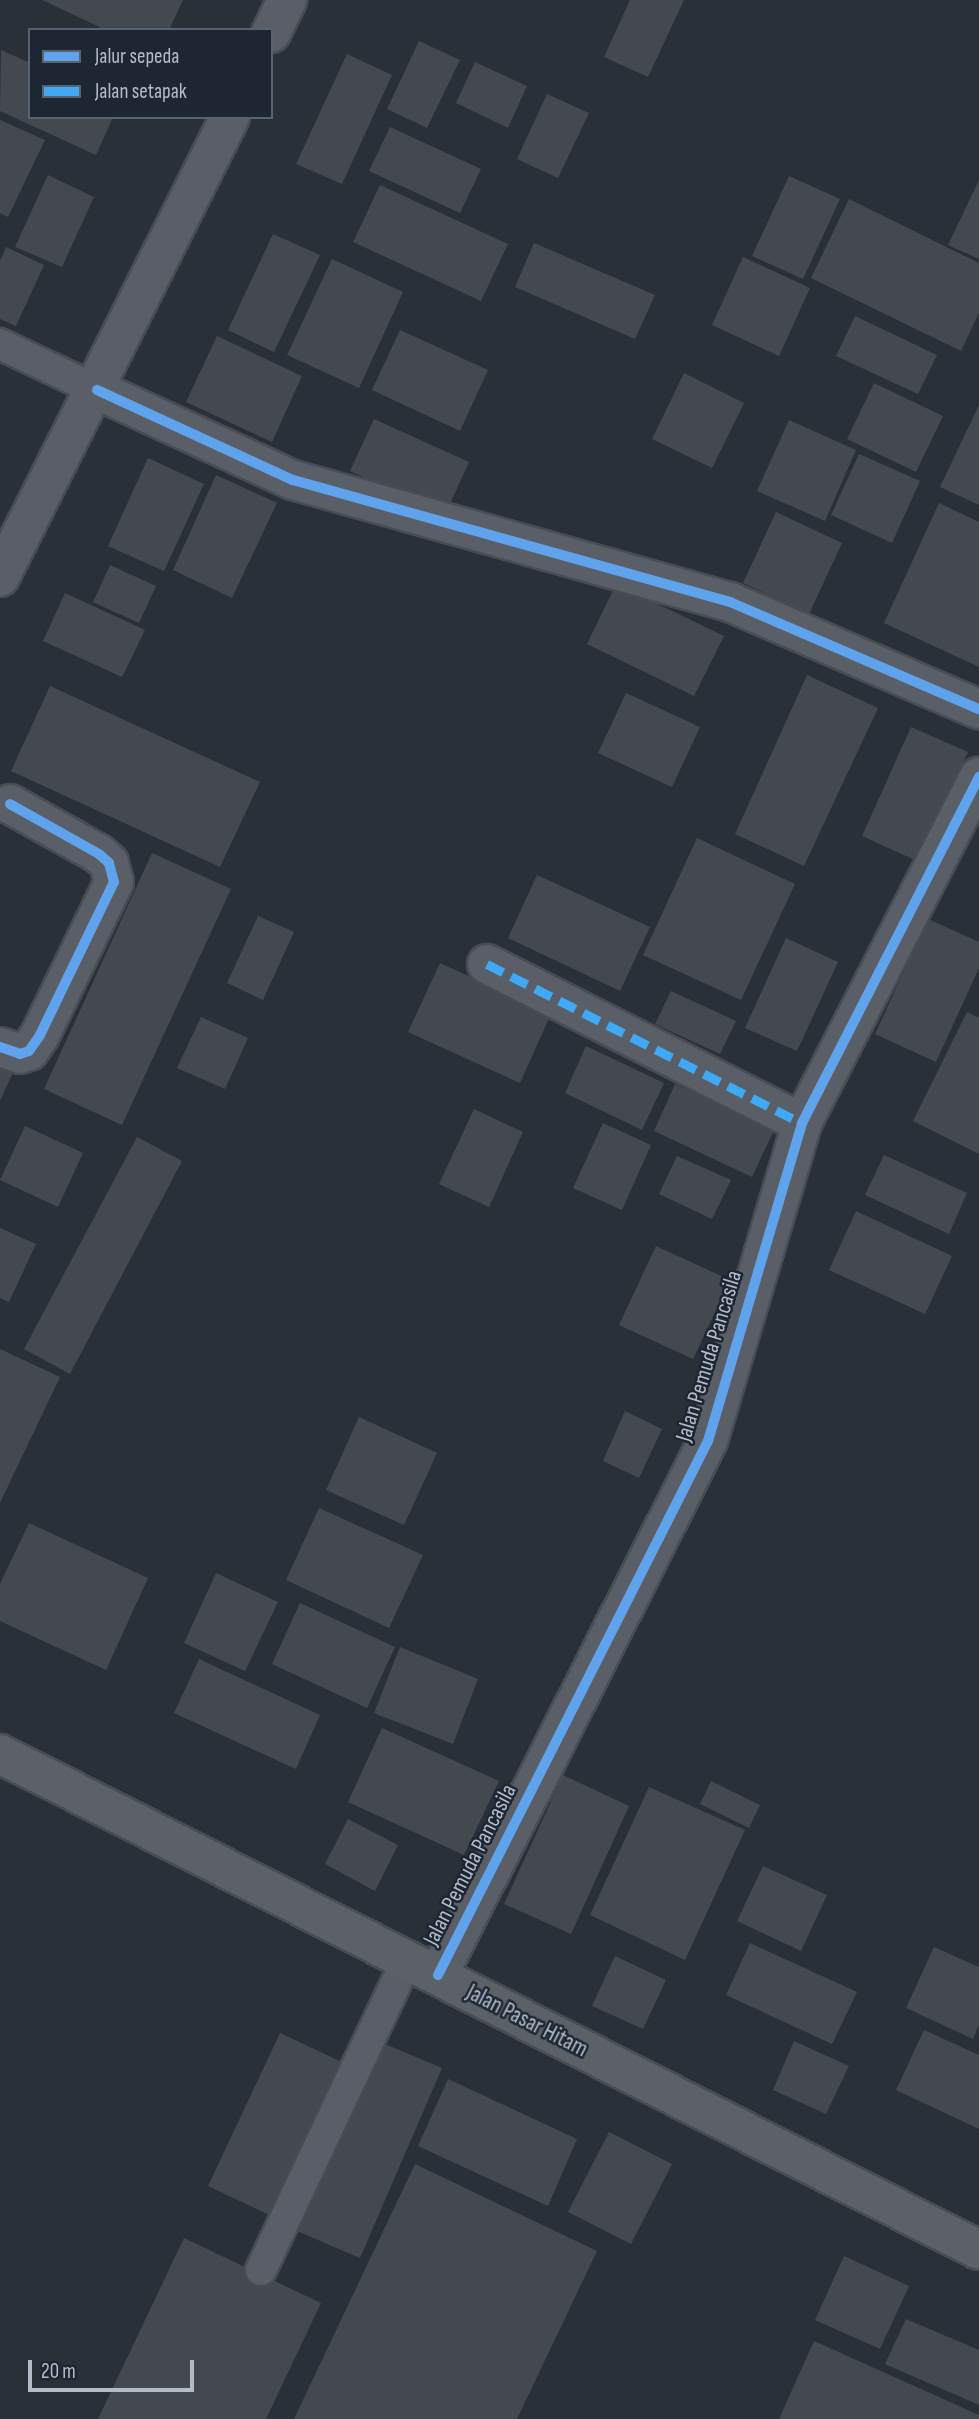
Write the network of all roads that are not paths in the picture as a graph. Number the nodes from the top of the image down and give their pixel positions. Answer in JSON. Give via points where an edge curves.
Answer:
{"nodes":[{"id":1,"x":287,"y":0,"type":"edge"},
{"id":2,"x":273,"y":29,"type":"edge"},
{"id":3,"x":229,"y":119,"type":"edge"},
{"id":4,"x":0,"y":344,"type":"edge"},
{"id":5,"x":97,"y":390,"type":"junction"},
{"id":6,"x":0,"y":577,"type":"edge"},
{"id":7,"x":979,"y":709,"type":"edge"},
{"id":8,"x":979,"y":777,"type":"edge"},
{"id":9,"x":10,"y":804,"type":"dead end"},
{"id":10,"x":487,"y":964,"type":"dead end"},
{"id":11,"x":0,"y":1047,"type":"edge"},
{"id":12,"x":802,"y":1123,"type":"junction"},
{"id":13,"x":0,"y":1754,"type":"edge"},
{"id":14,"x":422,"y":1968,"type":"junction"},
{"id":15,"x":979,"y":2250,"type":"edge"},
{"id":16,"x":261,"y":2270,"type":"dead end"}],
"edges":[{"from":1,"to":2,"type":"street"},
{"from":3,"to":5,"type":"street"},
{"from":4,"to":5,"type":"lane"},
{"from":5,"to":6,"type":"street"},
{"from":5,"to":7,"type":"street","via":[[293,480],[730,601]]},
{"from":8,"to":12,"type":"street","name":"Jalan Pemuda Pancasila"},
{"from":9,"to":11,"type":"street","via":[[99,854],[109,863],[114,883],[34,1043],[20,1054]]},
{"from":10,"to":12,"type":"street"},
{"from":12,"to":14,"type":"street","name":"Jalan Pemuda Pancasila","via":[[708,1441]]},
{"from":13,"to":14,"type":"main road","name":"Jalan Pasar Hitam"},
{"from":14,"to":15,"type":"main road","name":"Jalan Pasar Hitam"},
{"from":14,"to":16,"type":"lane"}]}
